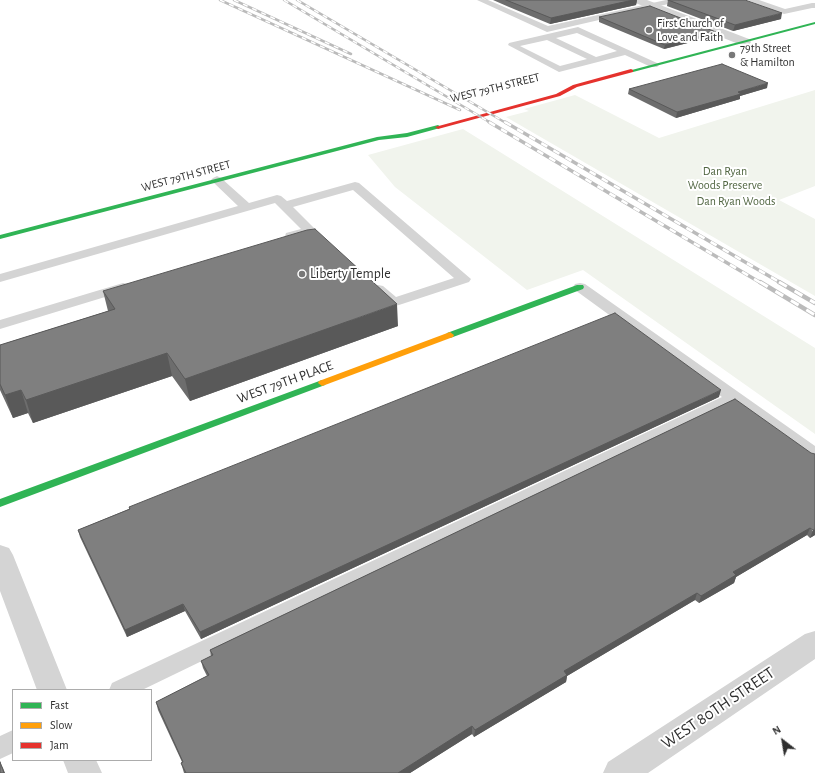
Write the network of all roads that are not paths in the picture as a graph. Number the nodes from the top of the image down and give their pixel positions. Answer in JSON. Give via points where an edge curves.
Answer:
{"nodes":[{"id":1,"x":481,"y":0,"type":"edge"},
{"id":2,"x":637,"y":0,"type":"edge"},
{"id":3,"x":676,"y":0,"type":"edge"},
{"id":4,"x":751,"y":0,"type":"edge"},
{"id":5,"x":814,"y":5,"type":"edge"},
{"id":6,"x":651,"y":6,"type":"junction"},
{"id":7,"x":815,"y":23,"type":"edge"},
{"id":8,"x":548,"y":37,"type":"junction"},
{"id":9,"x":745,"y":42,"type":"junction"},
{"id":10,"x":626,"y":52,"type":"junction"},
{"id":11,"x":596,"y":60,"type":"junction"},
{"id":12,"x":654,"y":65,"type":"junction"},
{"id":13,"x":575,"y":86,"type":"junction"},
{"id":14,"x":549,"y":88,"type":"dead end"},
{"id":15,"x":390,"y":127,"type":"dead end"},
{"id":16,"x":378,"y":138,"type":"junction"},
{"id":17,"x":217,"y":180,"type":"junction"},
{"id":18,"x":284,"y":206,"type":"junction"},
{"id":19,"x":246,"y":208,"type":"junction"},
{"id":20,"x":310,"y":230,"type":"junction"},
{"id":21,"x":0,"y":237,"type":"edge"},
{"id":22,"x":280,"y":239,"type":"edge"},
{"id":23,"x":322,"y":240,"type":"edge"},
{"id":24,"x":0,"y":278,"type":"edge"},
{"id":25,"x":370,"y":281,"type":"edge"},
{"id":26,"x":136,"y":283,"type":"edge"},
{"id":27,"x":580,"y":286,"type":"joint"},
{"id":28,"x":0,"y":325,"type":"edge"},
{"id":29,"x":735,"y":397,"type":"junction"},
{"id":30,"x":815,"y":454,"type":"edge"},
{"id":31,"x":0,"y":503,"type":"edge"},
{"id":32,"x":0,"y":555,"type":"edge"},
{"id":33,"x":815,"y":643,"type":"edge"},
{"id":34,"x":52,"y":689,"type":"edge"},
{"id":35,"x":122,"y":689,"type":"edge"},
{"id":36,"x":12,"y":742,"type":"edge"},
{"id":37,"x":0,"y":748,"type":"edge"},
{"id":38,"x":79,"y":761,"type":"edge"},
{"id":39,"x":84,"y":773,"type":"edge"},
{"id":40,"x":620,"y":773,"type":"edge"}],
"edges":[{"from":1,"to":6,"type":"lane","via":[[547,29]]},
{"from":2,"to":6,"type":"street"},
{"from":3,"to":6,"type":"lane"},
{"from":4,"to":5,"type":"lane","via":[[784,12]]},
{"from":6,"to":9,"type":"street"},
{"from":7,"to":9,"type":"main road","name":"WEST 79TH STREET"},
{"from":8,"to":10,"type":"lane","via":[[578,30]]},
{"from":8,"to":11,"type":"lane"},
{"from":8,"to":11,"type":"lane","via":[[512,45],[559,69]]},
{"from":9,"to":12,"type":"main road","name":"WEST 79TH STREET"},
{"from":10,"to":11,"type":"lane"},
{"from":10,"to":12,"type":"lane"},
{"from":12,"to":13,"type":"main road","name":"WEST 79TH STREET"},
{"from":13,"to":14,"type":"main road","name":"WEST 79TH STREET"},
{"from":13,"to":16,"type":"main road","name":"WEST 79TH STREET","via":[[558,95],[407,135]]},
{"from":15,"to":16,"type":"main road","name":"WEST 79TH STREET"},
{"from":16,"to":17,"type":"main road","name":"WEST 79TH STREET"},
{"from":17,"to":19,"type":"lane"},
{"from":17,"to":21,"type":"main road","name":"WEST 79TH STREET"},
{"from":18,"to":19,"type":"lane","via":[[277,199]]},
{"from":18,"to":20,"type":"lane"},
{"from":18,"to":25,"type":"lane","via":[[355,186],[464,278],[394,302]]},
{"from":19,"to":24,"type":"lane"},
{"from":20,"to":22,"type":"lane"},
{"from":20,"to":23,"type":"lane"},
{"from":26,"to":28,"type":"lane"},
{"from":27,"to":29,"type":"lane"},
{"from":27,"to":31,"type":"main road","name":"WEST 79TH PLACE"},
{"from":29,"to":30,"type":"lane"},
{"from":29,"to":35,"type":"lane"},
{"from":32,"to":34,"type":"street"},
{"from":33,"to":40,"type":"street","name":"WEST 80TH STREET"},
{"from":36,"to":37,"type":"lane"},
{"from":38,"to":39,"type":"street"}]}
